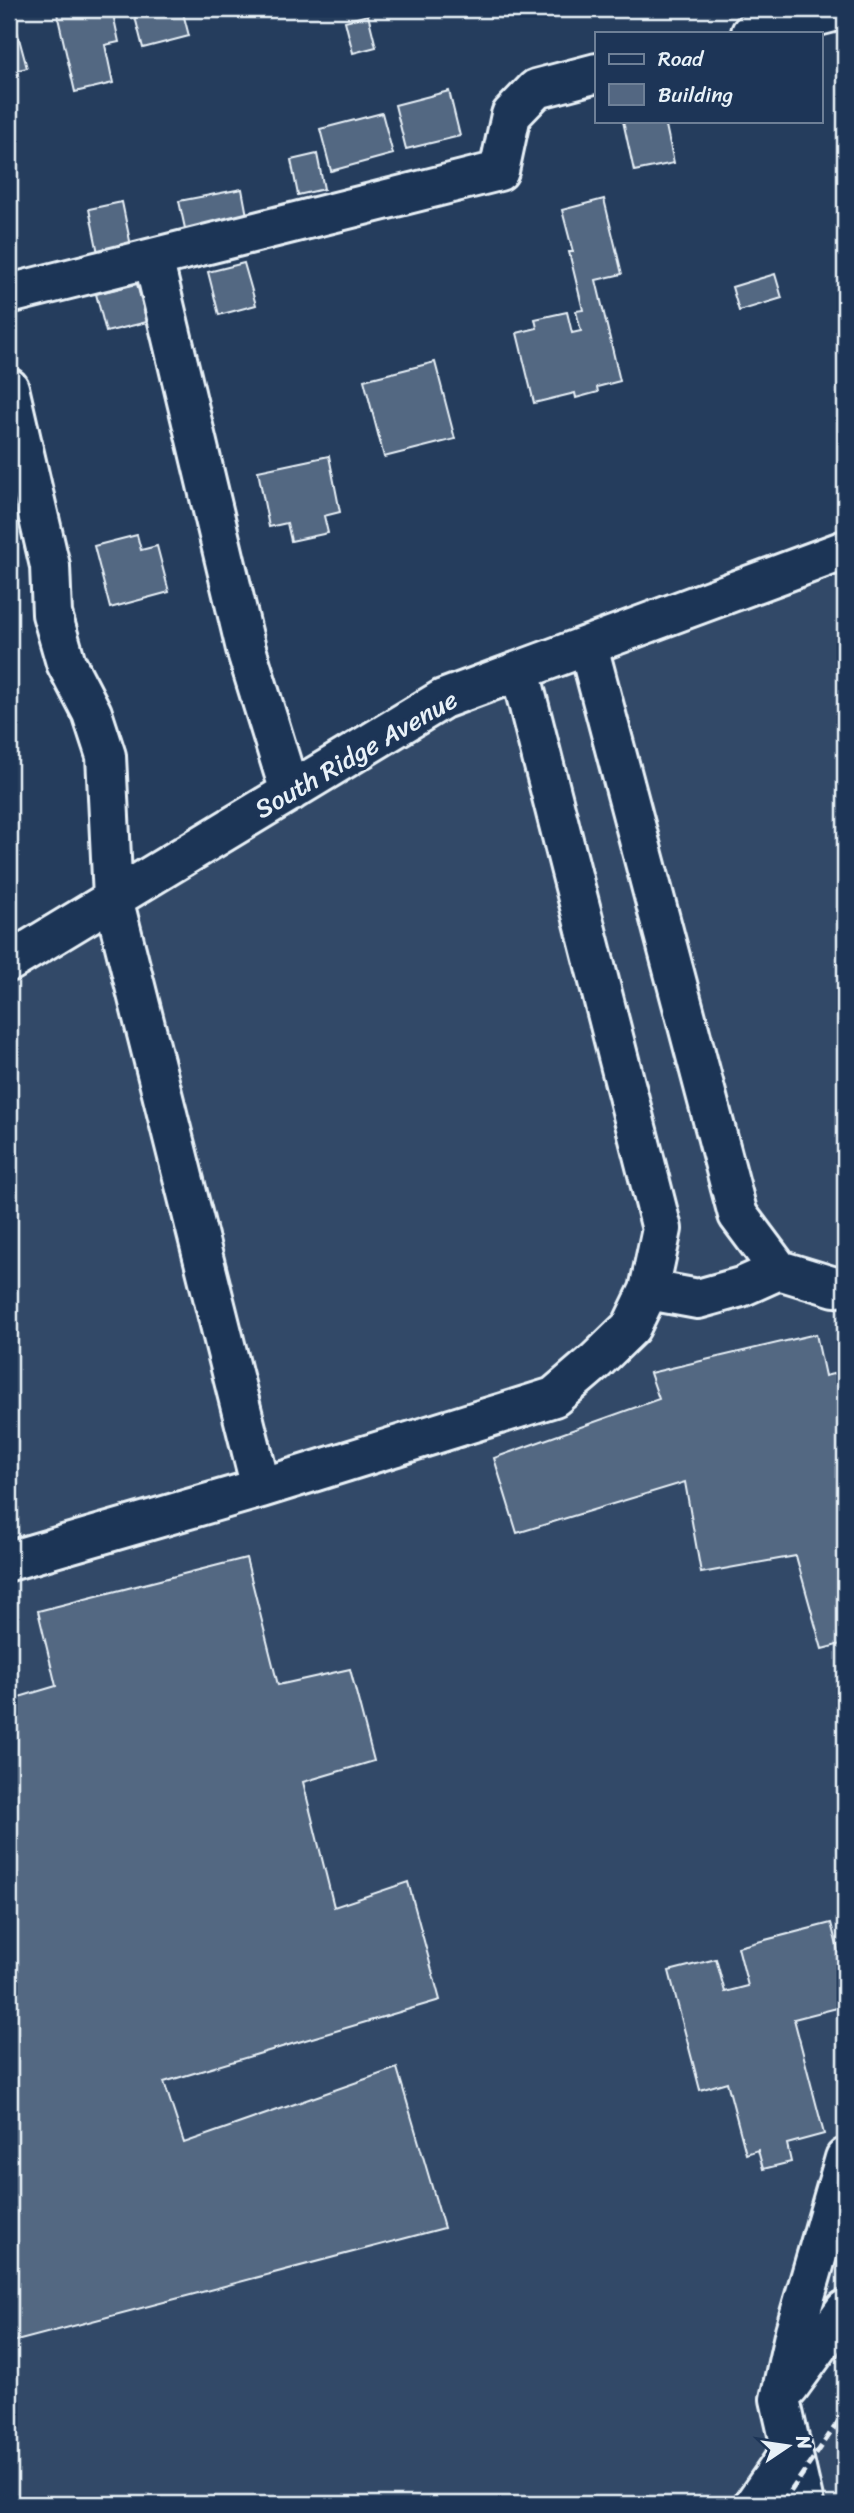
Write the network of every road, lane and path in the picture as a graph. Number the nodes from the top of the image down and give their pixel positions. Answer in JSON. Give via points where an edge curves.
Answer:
{"nodes":[{"id":1,"x":845,"y":9,"type":"edge"},
{"id":2,"x":755,"y":32,"type":"edge"},
{"id":3,"x":595,"y":74,"type":"edge"},
{"id":4,"x":153,"y":258,"type":"junction"},
{"id":5,"x":9,"y":294,"type":"edge"},
{"id":6,"x":9,"y":388,"type":"edge"},
{"id":7,"x":845,"y":550,"type":"edge"},
{"id":8,"x":588,"y":646,"type":"junction"},
{"id":9,"x":520,"y":671,"type":"junction"},
{"id":10,"x":290,"y":792,"type":"junction"},
{"id":11,"x":113,"y":898,"type":"junction"},
{"id":12,"x":9,"y":962,"type":"edge"},
{"id":13,"x":779,"y":1270,"type":"junction"},
{"id":14,"x":845,"y":1286,"type":"edge"},
{"id":15,"x":649,"y":1290,"type":"junction"},
{"id":16,"x":261,"y":1488,"type":"junction"},
{"id":17,"x":9,"y":1561,"type":"edge"},
{"id":18,"x":845,"y":2158,"type":"edge"},
{"id":19,"x":845,"y":2310,"type":"edge"},
{"id":20,"x":780,"y":2399,"type":"junction"},
{"id":21,"x":792,"y":2449,"type":"junction"},
{"id":22,"x":754,"y":2504,"type":"edge"},
{"id":23,"x":804,"y":2504,"type":"edge"}],
"edges":[{"from":1,"to":2,"type":"street"},
{"from":3,"to":4,"type":"street","via":[[536,89],[511,115],[499,171]]},
{"from":4,"to":5,"type":"street"},
{"from":4,"to":10,"type":"street","via":[[246,649]]},
{"from":6,"to":11,"type":"street","via":[[50,566],[52,614],[66,663],[92,713],[106,756]]},
{"from":7,"to":8,"type":"street","name":"South Ridge Avenue"},
{"from":8,"to":9,"type":"street","name":"South Ridge Avenue"},
{"from":8,"to":13,"type":"street","via":[[738,1216]]},
{"from":9,"to":10,"type":"street","name":"South Ridge Avenue","via":[[443,699]]},
{"from":9,"to":15,"type":"street","via":[[662,1229]]},
{"from":10,"to":11,"type":"street","name":"South Ridge Avenue"},
{"from":11,"to":12,"type":"street","name":"South Ridge Avenue"},
{"from":11,"to":16,"type":"street"},
{"from":13,"to":14,"type":"street"},
{"from":13,"to":15,"type":"street","via":[[698,1300]]},
{"from":15,"to":16,"type":"street","via":[[631,1327],[554,1396]]},
{"from":16,"to":17,"type":"street"},
{"from":18,"to":20,"type":"street"},
{"from":19,"to":20,"type":"street"},
{"from":20,"to":21,"type":"street"},
{"from":21,"to":22,"type":"street"},
{"from":21,"to":23,"type":"street"}]}
